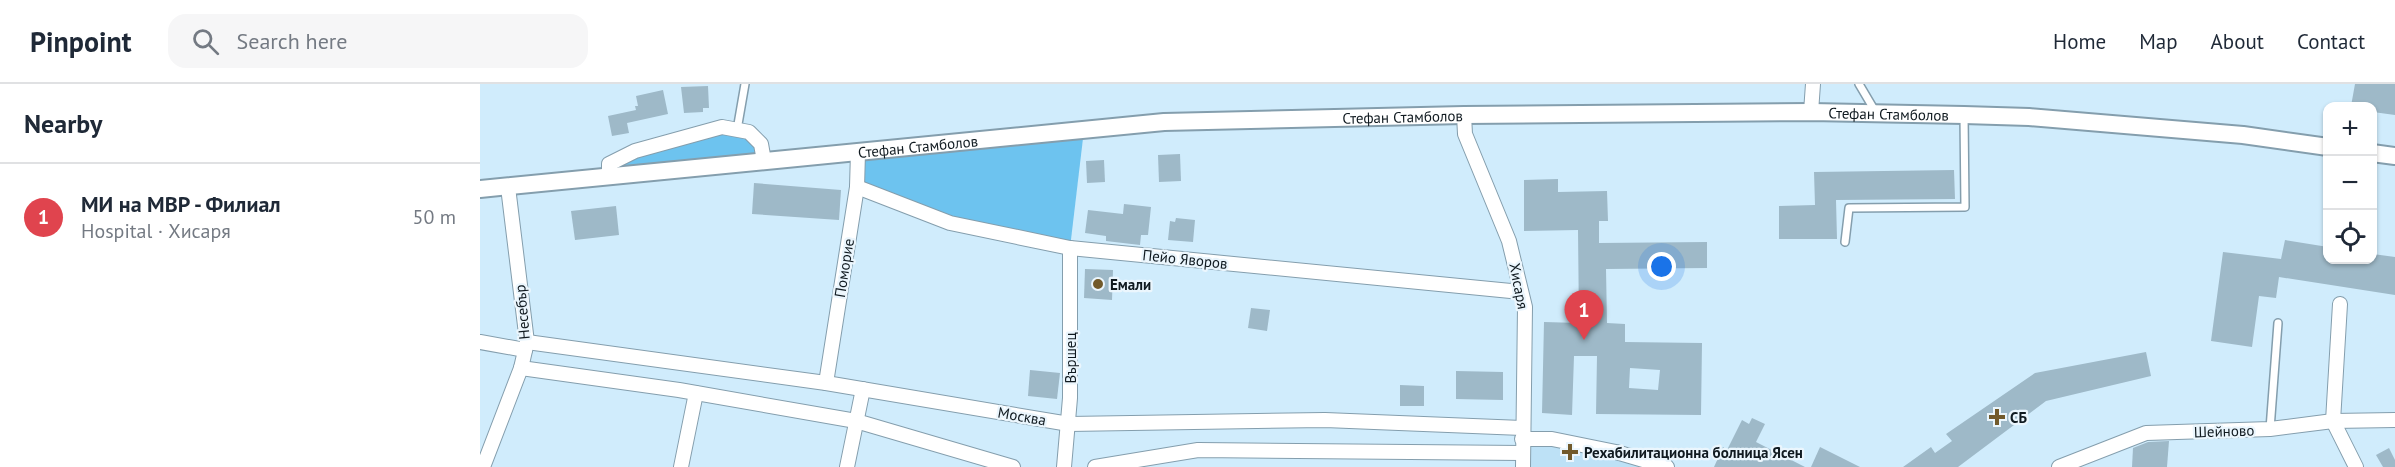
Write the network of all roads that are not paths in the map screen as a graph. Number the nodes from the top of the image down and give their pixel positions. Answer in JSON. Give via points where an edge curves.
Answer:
{"nodes":[{"id":1,"x":745,"y":84,"type":"edge"},
{"id":2,"x":1813,"y":84,"type":"edge"},
{"id":3,"x":1859,"y":84,"type":"edge"},
{"id":4,"x":1810,"y":112,"type":"junction"},
{"id":5,"x":1876,"y":113,"type":"junction"},
{"id":6,"x":1464,"y":115,"type":"junction"},
{"id":7,"x":1964,"y":115,"type":"junction"},
{"id":8,"x":736,"y":130,"type":"junction"},
{"id":9,"x":2323,"y":146,"type":"edge"},
{"id":10,"x":858,"y":152,"type":"junction"},
{"id":11,"x":2377,"y":154,"type":"edge"},
{"id":12,"x":2395,"y":156,"type":"edge"},
{"id":13,"x":764,"y":161,"type":"junction"},
{"id":14,"x":609,"y":177,"type":"junction"},
{"id":15,"x":508,"y":186,"type":"junction"},
{"id":16,"x":857,"y":187,"type":"junction"},
{"id":17,"x":480,"y":189,"type":"edge"},
{"id":18,"x":1845,"y":242,"type":"dead end"},
{"id":19,"x":1070,"y":248,"type":"junction"},
{"id":20,"x":1521,"y":292,"type":"junction"},
{"id":21,"x":2340,"y":304,"type":"dead end"},
{"id":22,"x":2278,"y":323,"type":"dead end"},
{"id":23,"x":480,"y":342,"type":"edge"},
{"id":24,"x":526,"y":346,"type":"junction"},
{"id":25,"x":521,"y":368,"type":"junction"},
{"id":26,"x":826,"y":383,"type":"junction"},
{"id":27,"x":863,"y":389,"type":"junction"},
{"id":28,"x":696,"y":393,"type":"junction"},
{"id":29,"x":2395,"y":420,"type":"edge"},
{"id":30,"x":856,"y":421,"type":"junction"},
{"id":31,"x":2333,"y":421,"type":"junction"},
{"id":32,"x":1069,"y":423,"type":"junction"},
{"id":33,"x":2270,"y":429,"type":"junction"},
{"id":34,"x":1522,"y":447,"type":"edge"},
{"id":35,"x":483,"y":467,"type":"edge"},
{"id":36,"x":681,"y":467,"type":"edge"},
{"id":37,"x":847,"y":467,"type":"edge"},
{"id":38,"x":1013,"y":467,"type":"edge"},
{"id":39,"x":1064,"y":467,"type":"edge"},
{"id":40,"x":1095,"y":467,"type":"edge"},
{"id":41,"x":1667,"y":467,"type":"edge"},
{"id":42,"x":2059,"y":467,"type":"edge"},
{"id":43,"x":2356,"y":467,"type":"edge"}],
"edges":[{"from":1,"to":8,"type":"lane"},
{"from":2,"to":4,"type":"street"},
{"from":3,"to":5,"type":"lane"},
{"from":4,"to":5,"type":"street","name":"Стефан Стамболов"},
{"from":4,"to":6,"type":"street","name":"Стефан Стамболов"},
{"from":5,"to":7,"type":"street","name":"Стефан Стамболов"},
{"from":6,"to":10,"type":"street","name":"Стефан Стамболов","via":[[1164,122]]},
{"from":6,"to":20,"type":"street","name":"Хисаря","via":[[1464,134],[1509,241]]},
{"from":7,"to":9,"type":"street","name":"Стефан Стамболов","via":[[2243,135]]},
{"from":7,"to":18,"type":"lane","via":[[1965,207],[1849,208]]},
{"from":8,"to":13,"type":"street","via":[[749,132],[761,144]]},
{"from":8,"to":14,"type":"street","via":[[722,127],[635,151],[609,164]]},
{"from":10,"to":13,"type":"street","name":"Стефан Стамболов"},
{"from":10,"to":16,"type":"street","name":"Поморие"},
{"from":11,"to":12,"type":"street"},
{"from":13,"to":14,"type":"street","name":"Стефан Стамболов"},
{"from":14,"to":15,"type":"street","name":"Стефан Стамболов"},
{"from":15,"to":17,"type":"street","name":"Стефан Стамболов"},
{"from":15,"to":24,"type":"street","name":"Несебър"},
{"from":16,"to":19,"type":"street","name":"Пейо Яворов","via":[[950,223]]},
{"from":16,"to":26,"type":"street","name":"Поморие"},
{"from":19,"to":20,"type":"street","name":"Пейо Яворов"},
{"from":19,"to":32,"type":"street","name":"Вършец"},
{"from":20,"to":34,"type":"street","name":"Хисаря","via":[[1525,307]]},
{"from":21,"to":31,"type":"street"},
{"from":22,"to":33,"type":"lane"},
{"from":23,"to":24,"type":"street","name":"Москва"},
{"from":24,"to":25,"type":"street","name":"Несебър"},
{"from":24,"to":26,"type":"street","name":"Москва"},
{"from":25,"to":28,"type":"street"},
{"from":25,"to":35,"type":"street","name":"Несебър"},
{"from":26,"to":27,"type":"street","name":"Москва"},
{"from":27,"to":30,"type":"street"},
{"from":27,"to":32,"type":"street","name":"Москва"},
{"from":28,"to":30,"type":"street"},
{"from":28,"to":36,"type":"street"},
{"from":29,"to":31,"type":"street","name":"Шейново"},
{"from":30,"to":37,"type":"street"},
{"from":30,"to":38,"type":"street"},
{"from":31,"to":33,"type":"street","name":"Шейново"},
{"from":31,"to":43,"type":"street"},
{"from":32,"to":34,"type":"street","name":"Москва","via":[[1324,420]]},
{"from":32,"to":39,"type":"street","name":"Вършец"},
{"from":33,"to":42,"type":"street","name":"Шейново","via":[[2146,434]]},
{"from":34,"to":40,"type":"street","via":[[1198,450]]},
{"from":34,"to":41,"type":"street","via":[[1552,439]]}]}
